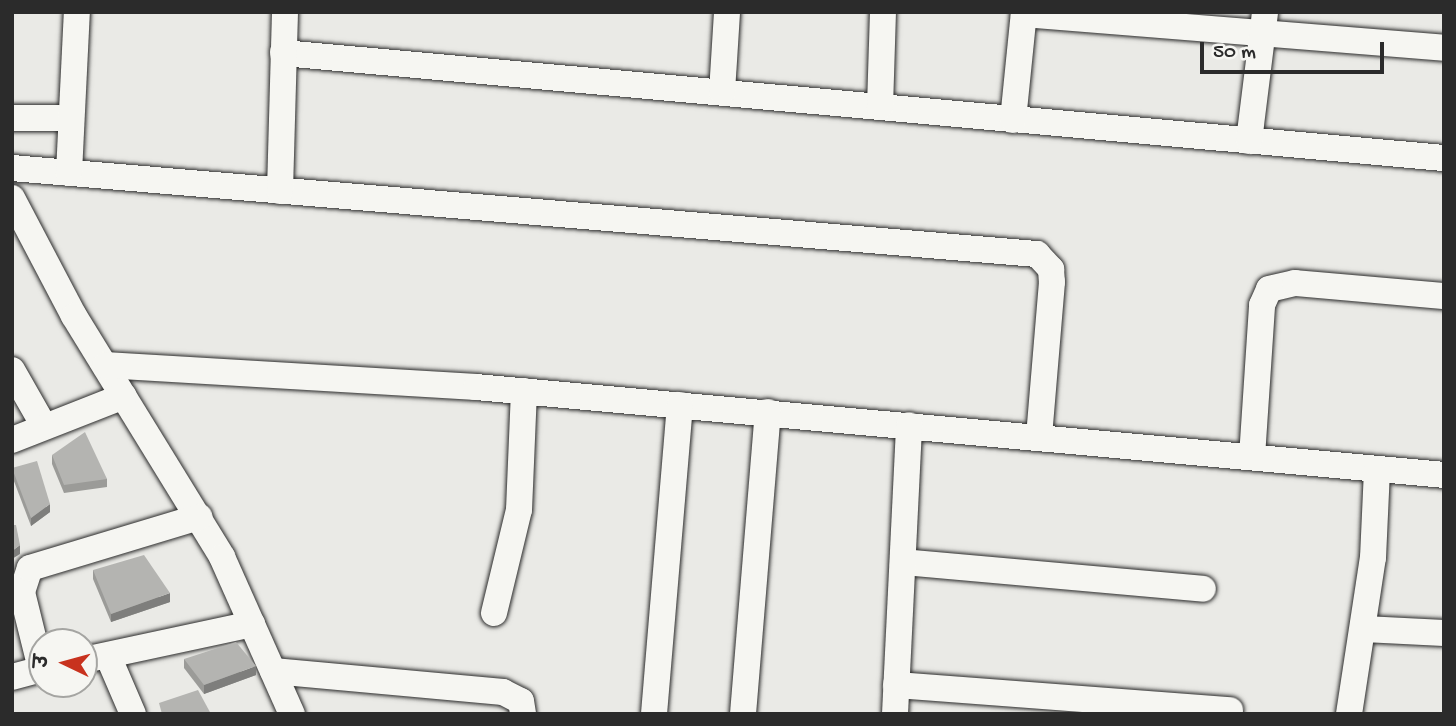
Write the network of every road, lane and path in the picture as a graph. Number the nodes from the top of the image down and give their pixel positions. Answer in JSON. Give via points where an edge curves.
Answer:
{"nodes":[{"id":1,"x":76,"y":12,"type":"edge"},
{"id":2,"x":285,"y":12,"type":"edge"},
{"id":3,"x":727,"y":12,"type":"edge"},
{"id":4,"x":883,"y":12,"type":"edge"},
{"id":5,"x":1024,"y":13,"type":"edge"},
{"id":6,"x":1264,"y":22,"type":"edge"},
{"id":7,"x":1444,"y":48,"type":"edge"},
{"id":8,"x":283,"y":53,"type":"junction"},
{"id":9,"x":722,"y":92,"type":"junction"},
{"id":10,"x":880,"y":107,"type":"junction"},
{"id":11,"x":12,"y":118,"type":"edge"},
{"id":12,"x":71,"y":118,"type":"junction"},
{"id":13,"x":1013,"y":120,"type":"junction"},
{"id":14,"x":1249,"y":141,"type":"junction"},
{"id":15,"x":1444,"y":158,"type":"edge"},
{"id":16,"x":12,"y":168,"type":"edge"},
{"id":17,"x":69,"y":173,"type":"junction"},
{"id":18,"x":280,"y":191,"type":"junction"},
{"id":19,"x":12,"y":198,"type":"edge"},
{"id":20,"x":1444,"y":296,"type":"edge"},
{"id":21,"x":104,"y":365,"type":"junction"},
{"id":22,"x":12,"y":370,"type":"edge"},
{"id":23,"x":524,"y":391,"type":"junction"},
{"id":24,"x":124,"y":396,"type":"junction"},
{"id":25,"x":680,"y":405,"type":"junction"},
{"id":26,"x":768,"y":412,"type":"junction"},
{"id":27,"x":909,"y":425,"type":"junction"},
{"id":28,"x":44,"y":426,"type":"junction"},
{"id":29,"x":1039,"y":436,"type":"junction"},
{"id":30,"x":12,"y":440,"type":"edge"},
{"id":31,"x":1252,"y":457,"type":"junction"},
{"id":32,"x":1377,"y":469,"type":"junction"},
{"id":33,"x":1444,"y":475,"type":"edge"},
{"id":34,"x":199,"y":517,"type":"junction"},
{"id":35,"x":903,"y":562,"type":"junction"},
{"id":36,"x":1203,"y":589,"type":"dead end"},
{"id":37,"x":494,"y":613,"type":"dead end"},
{"id":38,"x":252,"y":624,"type":"junction"},
{"id":39,"x":31,"y":628,"type":"edge"},
{"id":40,"x":1364,"y":629,"type":"junction"},
{"id":41,"x":1444,"y":633,"type":"edge"},
{"id":42,"x":98,"y":658,"type":"edge"},
{"id":43,"x":98,"y":661,"type":"edge"},
{"id":44,"x":273,"y":671,"type":"junction"},
{"id":45,"x":896,"y":685,"type":"junction"},
{"id":46,"x":1230,"y":710,"type":"dead end"},
{"id":47,"x":133,"y":714,"type":"edge"},
{"id":48,"x":292,"y":714,"type":"edge"},
{"id":49,"x":523,"y":714,"type":"edge"},
{"id":50,"x":654,"y":714,"type":"edge"},
{"id":51,"x":743,"y":714,"type":"edge"},
{"id":52,"x":895,"y":714,"type":"edge"},
{"id":53,"x":1349,"y":714,"type":"edge"}],
"edges":[{"from":1,"to":12,"type":"street"},
{"from":2,"to":8,"type":"street"},
{"from":3,"to":9,"type":"street"},
{"from":4,"to":10,"type":"street"},
{"from":5,"to":6,"type":"street"},
{"from":5,"to":13,"type":"street"},
{"from":6,"to":7,"type":"street"},
{"from":6,"to":14,"type":"street"},
{"from":8,"to":9,"type":"street"},
{"from":8,"to":18,"type":"street"},
{"from":9,"to":10,"type":"street"},
{"from":10,"to":13,"type":"street"},
{"from":11,"to":12,"type":"street"},
{"from":12,"to":17,"type":"street"},
{"from":13,"to":14,"type":"street"},
{"from":14,"to":15,"type":"street"},
{"from":16,"to":17,"type":"street"},
{"from":17,"to":18,"type":"street"},
{"from":18,"to":29,"type":"street","via":[[1037,254],[1051,269],[1052,282]]},
{"from":19,"to":21,"type":"street"},
{"from":20,"to":31,"type":"street","via":[[1295,283],[1269,289]]},
{"from":21,"to":23,"type":"street"},
{"from":21,"to":24,"type":"street"},
{"from":22,"to":28,"type":"street"},
{"from":23,"to":25,"type":"street"},
{"from":23,"to":37,"type":"street","via":[[519,510]]},
{"from":24,"to":28,"type":"street"},
{"from":24,"to":34,"type":"street"},
{"from":25,"to":26,"type":"street"},
{"from":25,"to":50,"type":"street"},
{"from":26,"to":27,"type":"street"},
{"from":26,"to":51,"type":"street"},
{"from":27,"to":29,"type":"street"},
{"from":27,"to":35,"type":"street"},
{"from":28,"to":30,"type":"street"},
{"from":29,"to":31,"type":"street"},
{"from":31,"to":32,"type":"street"},
{"from":32,"to":33,"type":"street"},
{"from":32,"to":40,"type":"street"},
{"from":34,"to":38,"type":"street"},
{"from":34,"to":39,"type":"street","via":[[30,568],[22,592]]},
{"from":35,"to":36,"type":"street"},
{"from":35,"to":45,"type":"street"},
{"from":38,"to":42,"type":"street"},
{"from":38,"to":44,"type":"street"},
{"from":40,"to":41,"type":"street"},
{"from":40,"to":53,"type":"street"},
{"from":43,"to":47,"type":"street"},
{"from":44,"to":48,"type":"street"},
{"from":44,"to":49,"type":"street","via":[[503,692],[521,701]]},
{"from":45,"to":46,"type":"street"},
{"from":45,"to":52,"type":"street"}]}
